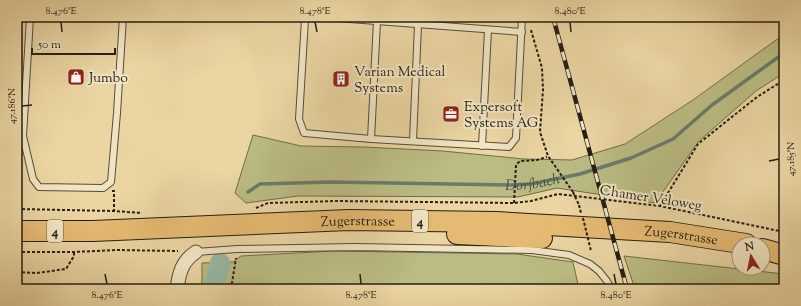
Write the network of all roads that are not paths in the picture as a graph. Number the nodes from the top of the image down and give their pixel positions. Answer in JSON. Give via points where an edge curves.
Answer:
{"nodes":[{"id":1,"x":30,"y":17,"type":"edge"},
{"id":2,"x":123,"y":17,"type":"edge"},
{"id":3,"x":308,"y":17,"type":"edge"},
{"id":4,"x":323,"y":17,"type":"edge"},
{"id":5,"x":522,"y":17,"type":"edge"},
{"id":6,"x":377,"y":21,"type":"junction"},
{"id":7,"x":418,"y":24,"type":"junction"},
{"id":8,"x":488,"y":30,"type":"junction"},
{"id":9,"x":522,"y":32,"type":"junction"},
{"id":10,"x":371,"y":139,"type":"junction"},
{"id":11,"x":413,"y":141,"type":"junction"},
{"id":12,"x":482,"y":146,"type":"junction"},
{"id":13,"x":17,"y":224,"type":"edge"},
{"id":14,"x":17,"y":231,"type":"edge"},
{"id":15,"x":93,"y":231,"type":"junction"},
{"id":16,"x":731,"y":242,"type":"edge"},
{"id":17,"x":17,"y":245,"type":"edge"},
{"id":18,"x":731,"y":251,"type":"edge"},
{"id":19,"x":196,"y":252,"type":"joint"},
{"id":20,"x":771,"y":252,"type":"edge"},
{"id":21,"x":771,"y":255,"type":"edge"},
{"id":22,"x":784,"y":256,"type":"edge"},
{"id":23,"x":177,"y":288,"type":"edge"},
{"id":24,"x":163,"y":289,"type":"edge"},
{"id":25,"x":611,"y":289,"type":"edge"}],
"edges":[{"from":1,"to":2,"type":"lane","via":[[23,136],[33,179],[39,187],[103,188],[112,182]]},
{"from":3,"to":10,"type":"lane","via":[[305,19],[299,119],[304,133]]},
{"from":4,"to":6,"type":"lane"},
{"from":5,"to":9,"type":"lane"},
{"from":6,"to":7,"type":"lane"},
{"from":6,"to":10,"type":"lane"},
{"from":7,"to":8,"type":"lane"},
{"from":7,"to":11,"type":"lane"},
{"from":8,"to":9,"type":"lane"},
{"from":8,"to":12,"type":"lane"},
{"from":9,"to":12,"type":"lane","via":[[516,138],[509,147]]},
{"from":10,"to":11,"type":"lane"},
{"from":11,"to":12,"type":"lane"},
{"from":13,"to":15,"type":"main road","via":[[77,225]]},
{"from":14,"to":15,"type":"main road","name":"Zugerstrasse","number":"4"},
{"from":15,"to":16,"type":"main road","name":"Zugerstrasse","number":"4","via":[[349,220],[496,222],[670,232]]},
{"from":17,"to":18,"type":"main road","name":"Zugerstrasse","number":"4","via":[[350,230],[668,244]]},
{"from":19,"to":23,"type":"street","via":[[183,264]]},
{"from":19,"to":25,"type":"lane","name":"Zugerstrasse","via":[[355,247],[532,250],[569,255],[590,264],[599,271]]},
{"from":20,"to":22,"type":"main road"},
{"from":21,"to":22,"type":"main road"},
{"from":23,"to":24,"type":"lane"}]}
